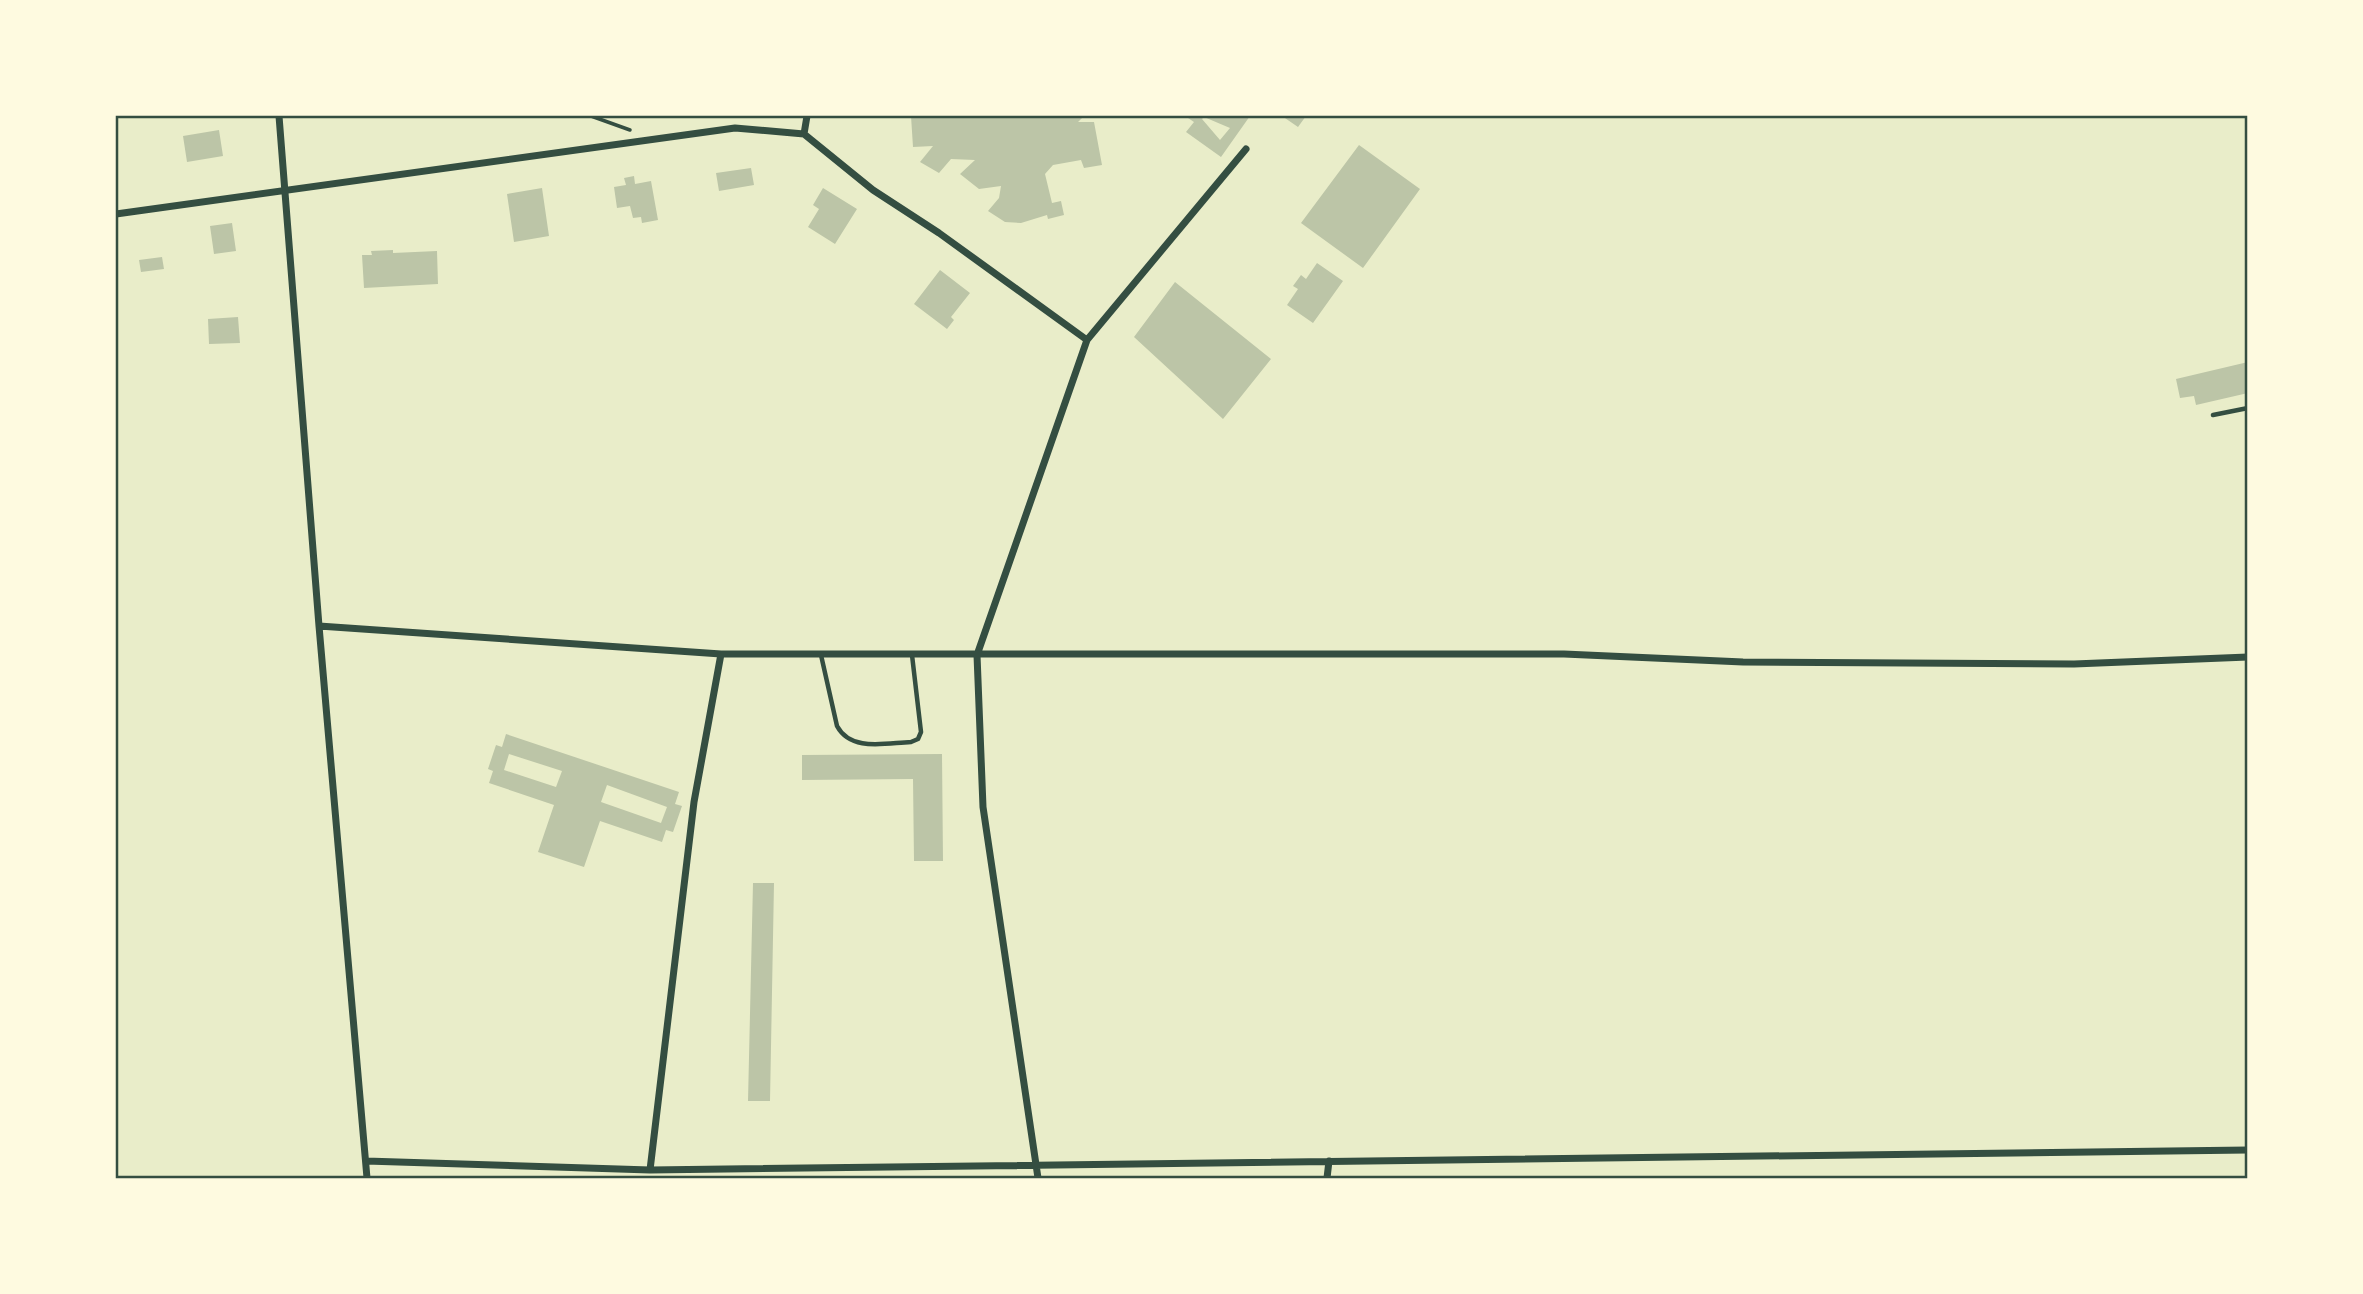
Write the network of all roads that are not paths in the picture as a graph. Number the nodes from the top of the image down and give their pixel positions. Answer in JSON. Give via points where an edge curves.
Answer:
{"nodes":[{"id":1,"x":279,"y":116,"type":"edge"},
{"id":2,"x":807,"y":116,"type":"edge"},
{"id":3,"x":804,"y":134,"type":"junction"},
{"id":4,"x":1245,"y":149,"type":"dead end"},
{"id":5,"x":285,"y":191,"type":"junction"},
{"id":6,"x":116,"y":214,"type":"edge"},
{"id":7,"x":1087,"y":341,"type":"junction"},
{"id":8,"x":2248,"y":408,"type":"edge"},
{"id":9,"x":2214,"y":415,"type":"dead end"},
{"id":10,"x":318,"y":625,"type":"junction"},
{"id":11,"x":721,"y":654,"type":"junction"},
{"id":12,"x":821,"y":655,"type":"junction"},
{"id":13,"x":912,"y":655,"type":"junction"},
{"id":14,"x":977,"y":655,"type":"junction"},
{"id":15,"x":2248,"y":657,"type":"edge"},
{"id":16,"x":2248,"y":1150,"type":"edge"},
{"id":17,"x":366,"y":1161,"type":"junction"},
{"id":18,"x":1329,"y":1161,"type":"junction"},
{"id":19,"x":1038,"y":1163,"type":"junction"},
{"id":20,"x":650,"y":1170,"type":"junction"},
{"id":21,"x":368,"y":1178,"type":"edge"},
{"id":22,"x":1038,"y":1178,"type":"edge"},
{"id":23,"x":1328,"y":1178,"type":"edge"}],
"edges":[{"from":1,"to":5,"type":"street"},
{"from":2,"to":3,"type":"street"},
{"from":3,"to":5,"type":"street","via":[[735,128]]},
{"from":3,"to":7,"type":"street","via":[[873,190]]},
{"from":4,"to":7,"type":"street"},
{"from":5,"to":6,"type":"street"},
{"from":5,"to":10,"type":"street"},
{"from":7,"to":14,"type":"street"},
{"from":8,"to":9,"type":"lane"},
{"from":10,"to":11,"type":"street"},
{"from":10,"to":17,"type":"street"},
{"from":11,"to":12,"type":"street"},
{"from":11,"to":20,"type":"street","via":[[694,802]]},
{"from":12,"to":13,"type":"street"},
{"from":12,"to":13,"type":"lane","via":[[837,726],[843,736],[859,744],[918,739]]},
{"from":13,"to":14,"type":"street"},
{"from":14,"to":15,"type":"street","via":[[1564,654],[1743,662],[2060,664]]},
{"from":14,"to":19,"type":"street","via":[[983,807]]},
{"from":16,"to":18,"type":"street"},
{"from":17,"to":20,"type":"street"},
{"from":17,"to":21,"type":"street"},
{"from":18,"to":19,"type":"street"},
{"from":18,"to":23,"type":"street"},
{"from":19,"to":20,"type":"street"},
{"from":19,"to":22,"type":"street"}]}
